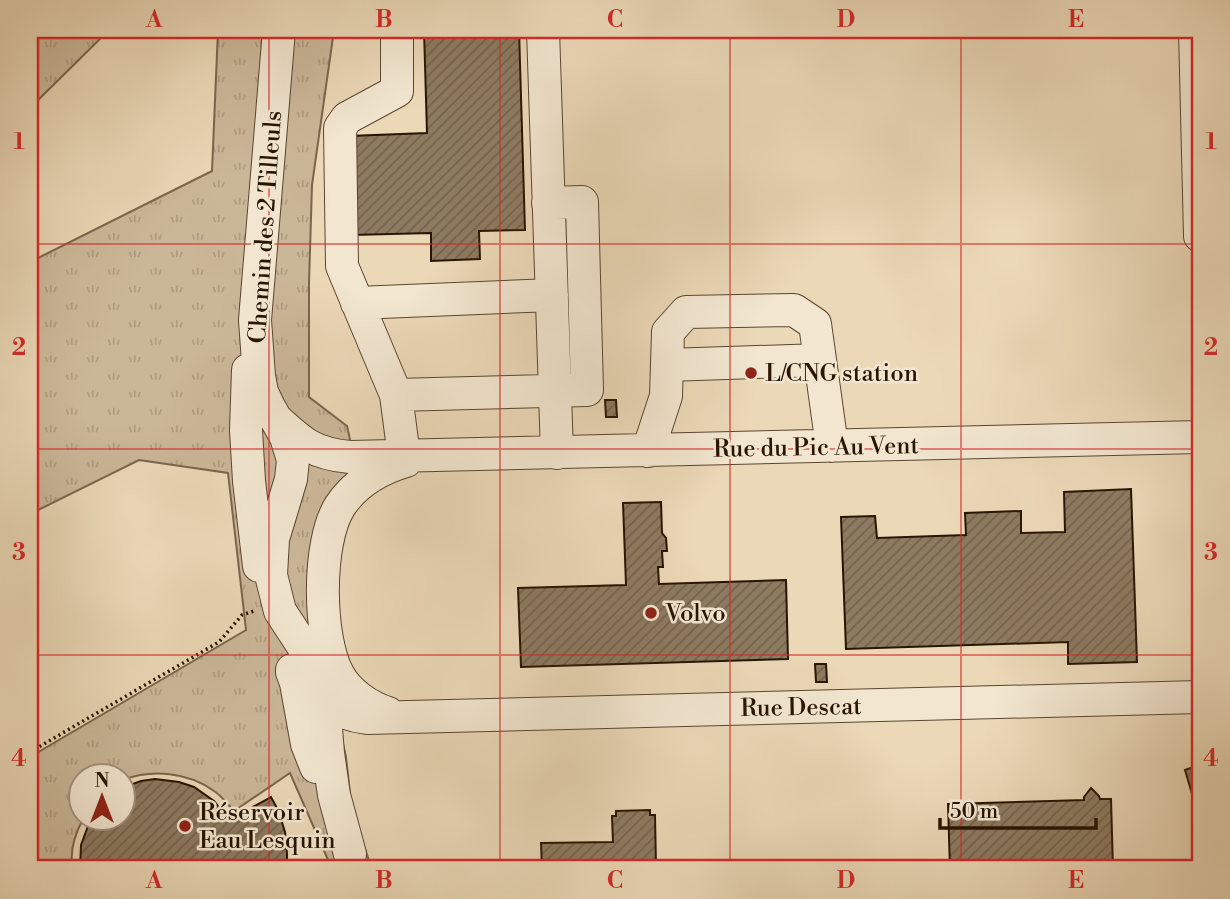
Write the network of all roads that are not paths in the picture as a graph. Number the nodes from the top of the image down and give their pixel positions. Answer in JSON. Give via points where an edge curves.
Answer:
{"nodes":[{"id":1,"x":279,"y":30,"type":"edge"},
{"id":2,"x":397,"y":30,"type":"edge"},
{"id":3,"x":543,"y":30,"type":"edge"},
{"id":4,"x":1195,"y":30,"type":"edge"},
{"id":5,"x":1199,"y":170,"type":"edge"},
{"id":6,"x":548,"y":203,"type":"junction"},
{"id":7,"x":1200,"y":236,"type":"edge"},
{"id":8,"x":552,"y":295,"type":"junction"},
{"id":9,"x":357,"y":303,"type":"junction"},
{"id":10,"x":255,"y":320,"type":"junction"},
{"id":11,"x":818,"y":349,"type":"junction"},
{"id":12,"x":667,"y":354,"type":"junction"},
{"id":13,"x":555,"y":391,"type":"junction"},
{"id":14,"x":396,"y":395,"type":"junction"},
{"id":15,"x":1200,"y":437,"type":"edge"},
{"id":16,"x":293,"y":439,"type":"junction"},
{"id":17,"x":832,"y":446,"type":"junction"},
{"id":18,"x":648,"y":451,"type":"junction"},
{"id":19,"x":557,"y":453,"type":"junction"},
{"id":20,"x":417,"y":456,"type":"junction"},
{"id":21,"x":249,"y":481,"type":"junction"},
{"id":22,"x":325,"y":618,"type":"joint"},
{"id":23,"x":292,"y":670,"type":"junction"},
{"id":24,"x":1200,"y":697,"type":"edge"},
{"id":25,"x":324,"y":703,"type":"junction"},
{"id":26,"x":402,"y":717,"type":"junction"},
{"id":27,"x":322,"y":762,"type":"junction"},
{"id":28,"x":353,"y":861,"type":"edge"}],
"edges":[{"from":1,"to":10,"type":"street","name":"Chemin des 2 Tilleuls"},
{"from":2,"to":9,"type":"street","via":[[397,91],[347,118],[340,128],[342,266]]},
{"from":3,"to":6,"type":"street"},
{"from":4,"to":5,"type":"street"},
{"from":5,"to":7,"type":"street"},
{"from":6,"to":8,"type":"street"},
{"from":6,"to":13,"type":"street","via":[[582,202],[587,390]]},
{"from":8,"to":9,"type":"street"},
{"from":8,"to":13,"type":"street"},
{"from":9,"to":14,"type":"street"},
{"from":10,"to":16,"type":"street","name":"Chemin des 2 Tilleuls","via":[[260,384]]},
{"from":10,"to":21,"type":"street","via":[[246,430]]},
{"from":11,"to":12,"type":"street"},
{"from":11,"to":12,"type":"street","via":[[815,324],[794,310],[686,312],[668,332]]},
{"from":11,"to":17,"type":"street"},
{"from":12,"to":18,"type":"street","via":[[666,396]]},
{"from":13,"to":14,"type":"street"},
{"from":13,"to":19,"type":"street"},
{"from":14,"to":20,"type":"street"},
{"from":15,"to":17,"type":"street","name":"Rue du Pic Au Vent"},
{"from":16,"to":20,"type":"street","name":"Rue du Pic Au Vent","via":[[332,455]]},
{"from":16,"to":21,"type":"street","via":[[263,462]]},
{"from":16,"to":25,"type":"street","via":[[292,472],[273,539],[271,575],[281,611],[316,668]]},
{"from":17,"to":18,"type":"street","name":"Rue du Pic Au Vent"},
{"from":18,"to":19,"type":"street","name":"Rue du Pic Au Vent"},
{"from":19,"to":20,"type":"street","name":"Rue du Pic Au Vent"},
{"from":20,"to":22,"type":"street","name":"Rue du Pic Au Vent","via":[[371,476],[356,486],[340,507],[323,560]]},
{"from":21,"to":23,"type":"street","via":[[260,572],[277,636]]},
{"from":22,"to":26,"type":"street","name":"Rue Descat","via":[[329,651],[339,677],[369,704]]},
{"from":23,"to":25,"type":"street","name":"Rue Descat"},
{"from":23,"to":27,"type":"street","via":[[307,744]]},
{"from":24,"to":26,"type":"street","name":"Rue Descat"},
{"from":25,"to":26,"type":"street","name":"Rue Descat","via":[[359,717]]},
{"from":25,"to":27,"type":"street"},
{"from":27,"to":28,"type":"street"}]}
